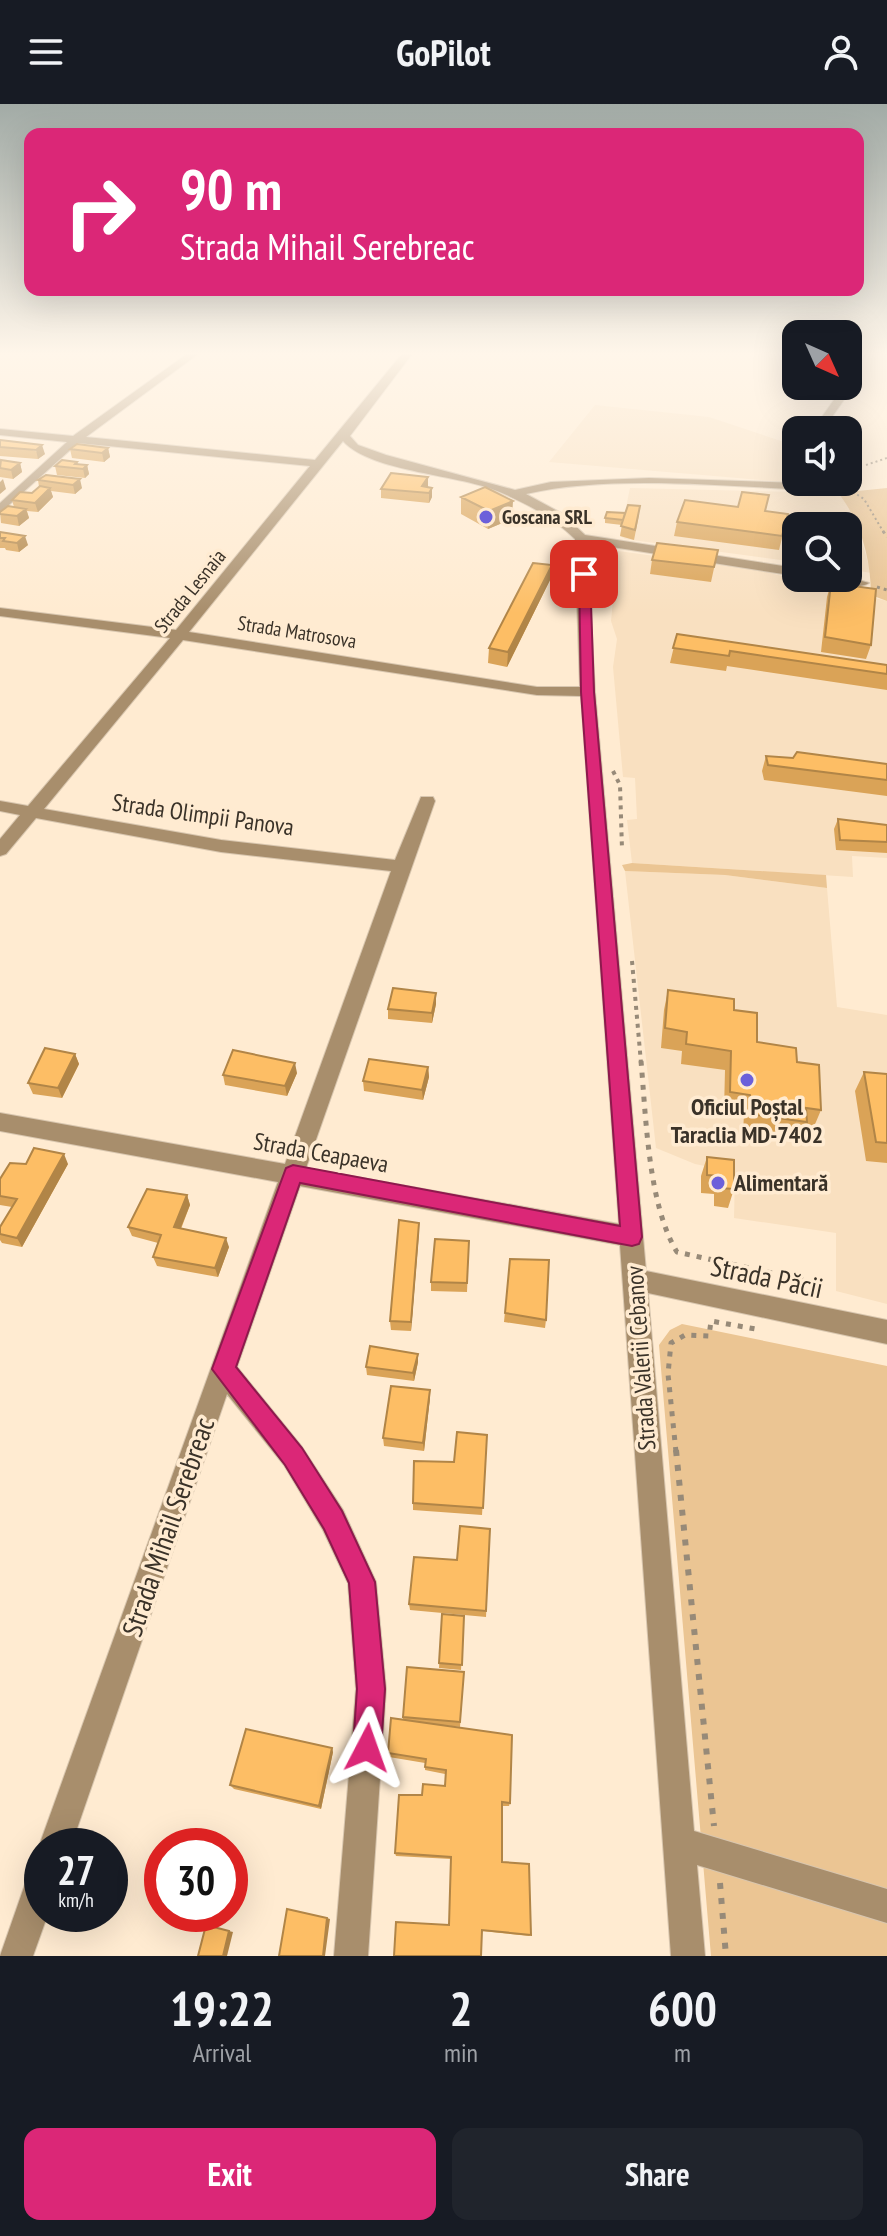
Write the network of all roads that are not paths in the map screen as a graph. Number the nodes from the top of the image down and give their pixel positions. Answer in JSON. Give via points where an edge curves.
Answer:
{"nodes":[{"id":1,"x":75,"y":440,"type":"edge"},
{"id":2,"x":79,"y":440,"type":"edge"},
{"id":3,"x":339,"y":440,"type":"edge"},
{"id":4,"x":346,"y":440,"type":"edge"},
{"id":5,"x":320,"y":464,"type":"junction"},
{"id":6,"x":782,"y":486,"type":"edge"},
{"id":7,"x":520,"y":497,"type":"junction"},
{"id":8,"x":0,"y":509,"type":"edge"},
{"id":9,"x":581,"y":538,"type":"junction"},
{"id":10,"x":782,"y":570,"type":"edge"},
{"id":11,"x":0,"y":612,"type":"edge"},
{"id":12,"x":180,"y":635,"type":"junction"},
{"id":13,"x":588,"y":692,"type":"junction"},
{"id":14,"x":427,"y":801,"type":"dead end"},
{"id":15,"x":0,"y":806,"type":"edge"},
{"id":16,"x":32,"y":811,"type":"junction"},
{"id":17,"x":0,"y":850,"type":"edge"},
{"id":18,"x":401,"y":867,"type":"junction"},
{"id":19,"x":0,"y":1122,"type":"edge"},
{"id":20,"x":293,"y":1174,"type":"junction"},
{"id":21,"x":632,"y":1237,"type":"junction"},
{"id":22,"x":635,"y":1280,"type":"junction"},
{"id":23,"x":887,"y":1332,"type":"edge"},
{"id":24,"x":223,"y":1369,"type":"junction"},
{"id":25,"x":61,"y":1828,"type":"edge"},
{"id":26,"x":680,"y":1843,"type":"junction"},
{"id":27,"x":887,"y":1906,"type":"edge"},
{"id":28,"x":24,"y":1932,"type":"edge"},
{"id":29,"x":16,"y":1956,"type":"edge"},
{"id":30,"x":351,"y":1956,"type":"edge"},
{"id":31,"x":688,"y":1956,"type":"edge"}],
"edges":[{"from":1,"to":8,"type":"street"},
{"from":2,"to":5,"type":"street"},
{"from":3,"to":5,"type":"street","name":"Strada Lesnaia"},
{"from":4,"to":7,"type":"street","via":[[362,451]]},
{"from":5,"to":12,"type":"street","name":"Strada Lesnaia"},
{"from":6,"to":7,"type":"street","via":[[567,484],[534,487]]},
{"from":7,"to":9,"type":"street","via":[[567,522]]},
{"from":9,"to":10,"type":"street"},
{"from":9,"to":13,"type":"street","name":"Strada Valerii Cebanov"},
{"from":11,"to":12,"type":"street","name":"Strada Matrosova"},
{"from":12,"to":13,"type":"street","name":"Strada Matrosova","via":[[537,691]]},
{"from":12,"to":16,"type":"street","name":"Strada Lesnaia"},
{"from":13,"to":21,"type":"street","name":"Strada Valerii Cebanov"},
{"from":14,"to":18,"type":"street","name":"Strada Mihail Serebreac"},
{"from":15,"to":16,"type":"street","name":"Strada Olimpii Panova"},
{"from":16,"to":17,"type":"street","name":"Strada Lesnaia"},
{"from":16,"to":18,"type":"street","name":"Strada Olimpii Panova","via":[[221,846]]},
{"from":18,"to":20,"type":"street","name":"Strada Mihail Serebreac"},
{"from":19,"to":20,"type":"street","name":"Strada Ceapaeva"},
{"from":20,"to":21,"type":"street","name":"Strada Ceapaeva"},
{"from":20,"to":24,"type":"street","name":"Strada Mihail Serebreac"},
{"from":21,"to":22,"type":"street","name":"Strada Valerii Cebanov"},
{"from":22,"to":23,"type":"street","name":"Strada Păcii"},
{"from":22,"to":26,"type":"street","name":"Strada Valerii Cebanov"},
{"from":24,"to":25,"type":"street","name":"Strada Mihail Serebreac"},
{"from":24,"to":30,"type":"street","via":[[293,1456],[333,1520],[362,1582],[371,1689]]},
{"from":26,"to":27,"type":"street"},
{"from":26,"to":31,"type":"street","name":"Strada Valerii Cebanov"},
{"from":28,"to":29,"type":"street"}]}
